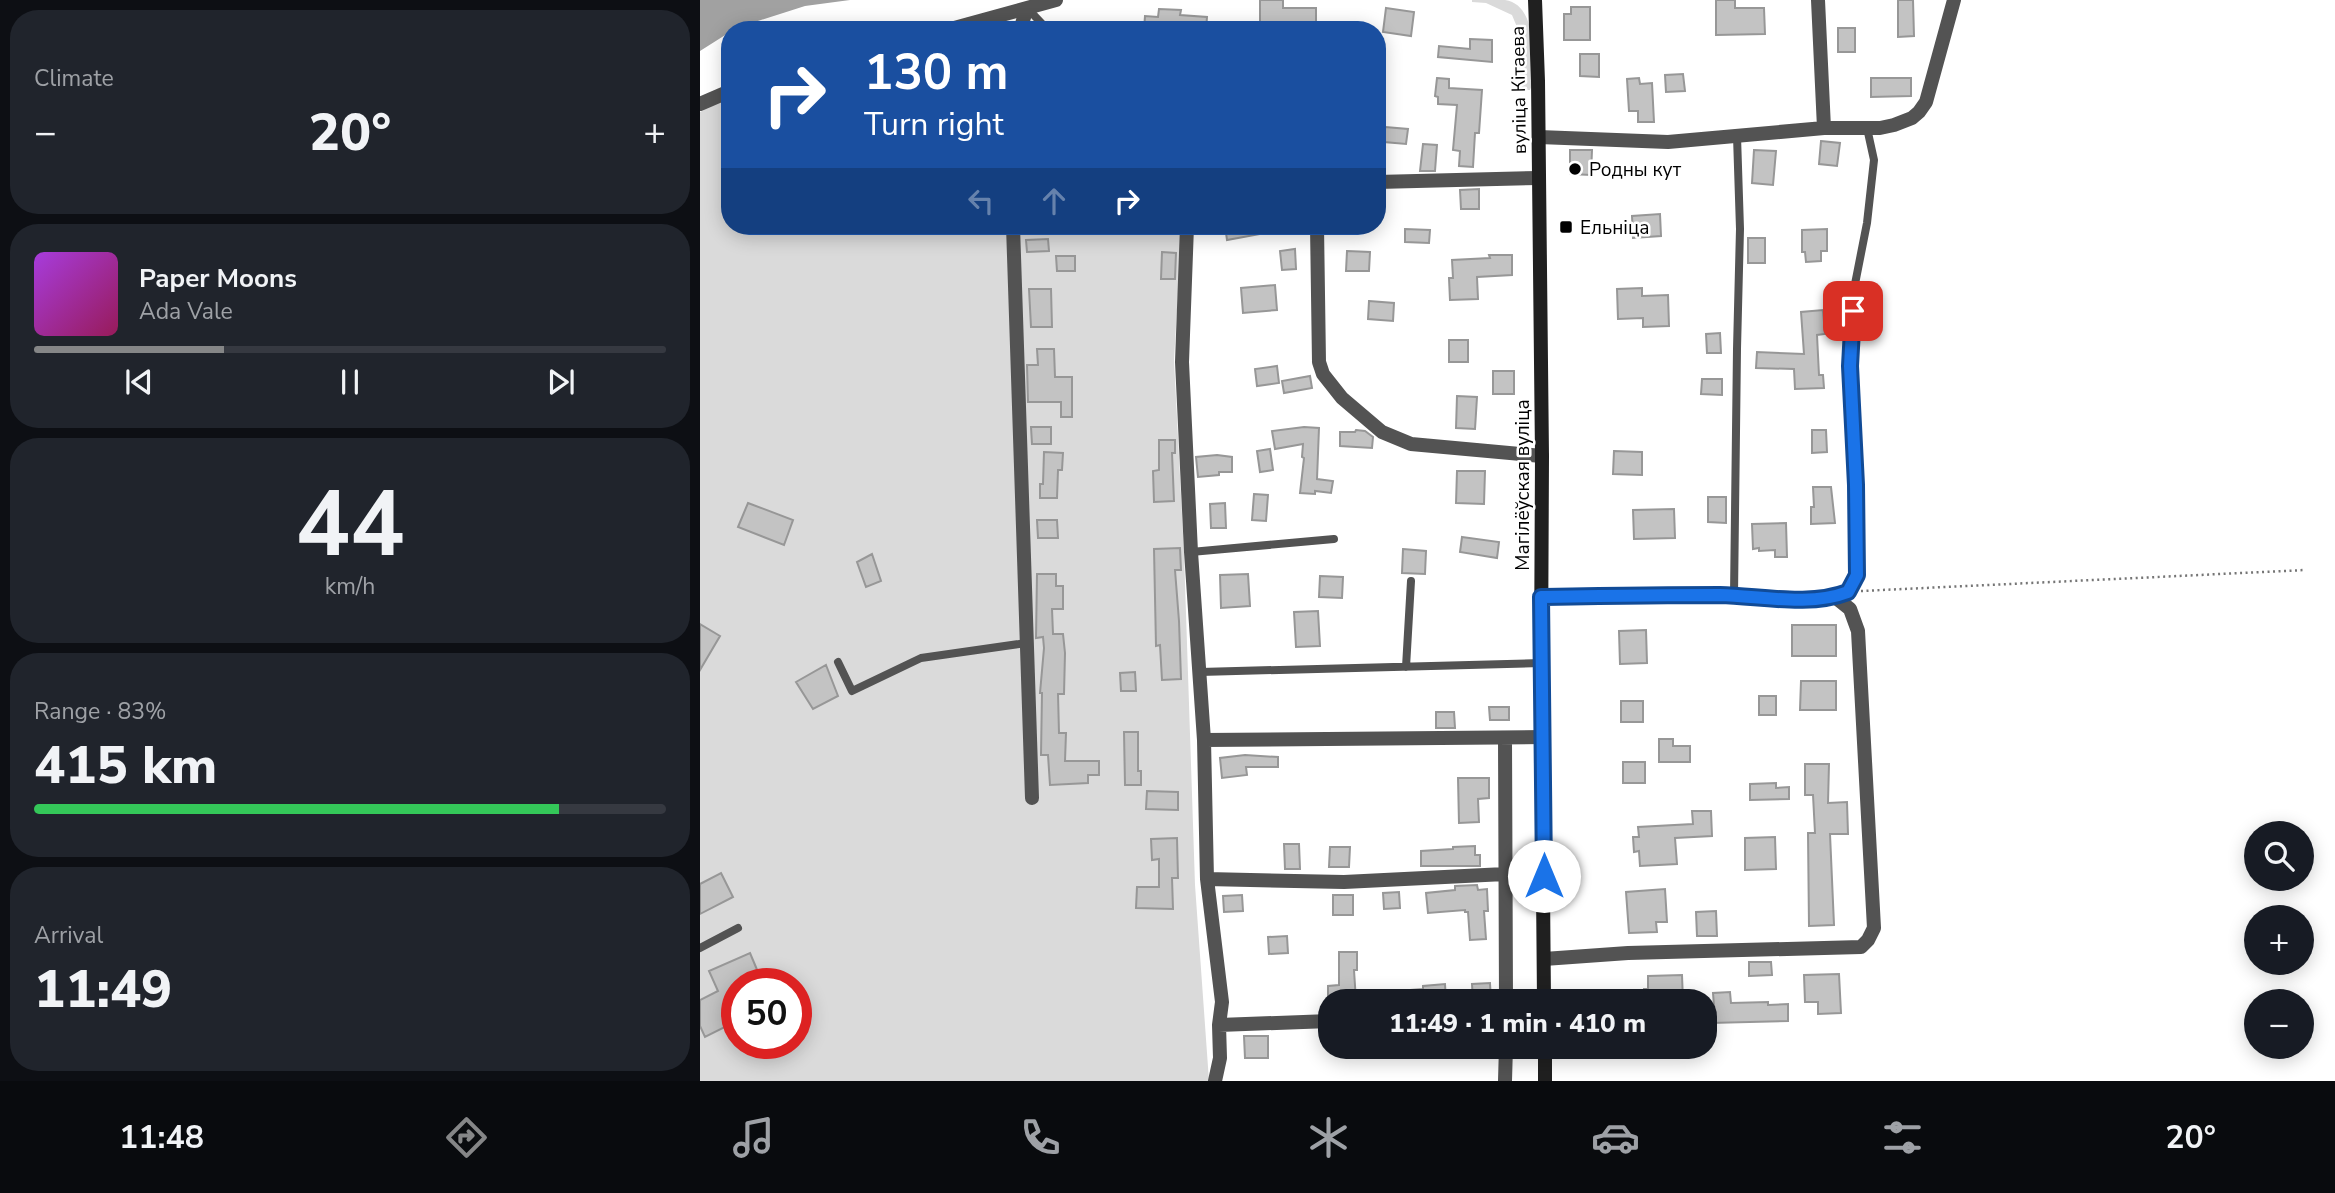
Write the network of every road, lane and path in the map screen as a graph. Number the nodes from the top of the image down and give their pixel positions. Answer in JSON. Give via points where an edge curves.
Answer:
{"nodes":[{"id":1,"x":1056,"y":0,"type":"edge"},
{"id":2,"x":1535,"y":0,"type":"edge"},
{"id":3,"x":1818,"y":0,"type":"edge"},
{"id":4,"x":1954,"y":0,"type":"edge"},
{"id":5,"x":1027,"y":8,"type":"junction"},
{"id":6,"x":980,"y":21,"type":"edge"},
{"id":7,"x":1023,"y":21,"type":"edge"},
{"id":8,"x":1039,"y":21,"type":"edge"},
{"id":9,"x":721,"y":95,"type":"edge"},
{"id":10,"x":700,"y":104,"type":"edge"},
{"id":11,"x":1824,"y":128,"type":"junction"},
{"id":12,"x":1867,"y":128,"type":"junction"},
{"id":13,"x":1737,"y":135,"type":"junction"},
{"id":14,"x":1539,"y":137,"type":"junction"},
{"id":15,"x":1539,"y":178,"type":"junction"},
{"id":16,"x":1386,"y":182,"type":"edge"},
{"id":17,"x":1013,"y":235,"type":"edge"},
{"id":18,"x":1188,"y":235,"type":"edge"},
{"id":19,"x":1317,"y":235,"type":"edge"},
{"id":20,"x":1542,"y":456,"type":"junction"},
{"id":21,"x":1334,"y":539,"type":"dead end"},
{"id":22,"x":1191,"y":552,"type":"junction"},
{"id":23,"x":2305,"y":570,"type":"dead end"},
{"id":24,"x":1411,"y":581,"type":"dead end"},
{"id":25,"x":1842,"y":594,"type":"junction"},
{"id":26,"x":1734,"y":596,"type":"junction"},
{"id":27,"x":1541,"y":597,"type":"junction"},
{"id":28,"x":1027,"y":643,"type":"junction"},
{"id":29,"x":838,"y":662,"type":"dead end"},
{"id":30,"x":1541,"y":663,"type":"junction"},
{"id":31,"x":1406,"y":667,"type":"junction"},
{"id":32,"x":1200,"y":672,"type":"junction"},
{"id":33,"x":1543,"y":737,"type":"junction"},
{"id":34,"x":1505,"y":738,"type":"junction"},
{"id":35,"x":1205,"y":740,"type":"junction"},
{"id":36,"x":1032,"y":798,"type":"dead end"},
{"id":37,"x":1505,"y":874,"type":"junction"},
{"id":38,"x":1207,"y":879,"type":"junction"},
{"id":39,"x":738,"y":928,"type":"dead end"},
{"id":40,"x":700,"y":948,"type":"edge"},
{"id":41,"x":1544,"y":959,"type":"junction"},
{"id":42,"x":1506,"y":989,"type":"edge"},
{"id":43,"x":1544,"y":989,"type":"edge"},
{"id":44,"x":1318,"y":1021,"type":"edge"},
{"id":45,"x":1219,"y":1025,"type":"junction"},
{"id":46,"x":1506,"y":1059,"type":"edge"},
{"id":47,"x":1545,"y":1059,"type":"edge"},
{"id":48,"x":1214,"y":1081,"type":"edge"},
{"id":49,"x":1505,"y":1081,"type":"edge"},
{"id":50,"x":1545,"y":1081,"type":"edge"}],
"edges":[{"from":1,"to":5,"type":"street"},
{"from":2,"to":14,"type":"main road","name":"вуліца Кітаева"},
{"from":3,"to":11,"type":"street"},
{"from":4,"to":12,"type":"street","via":[[1929,96],[1919,112],[1894,125]]},
{"from":5,"to":6,"type":"street"},
{"from":5,"to":7,"type":"street"},
{"from":5,"to":8,"type":"lane"},
{"from":9,"to":10,"type":"street"},
{"from":11,"to":12,"type":"street"},
{"from":11,"to":13,"type":"street"},
{"from":12,"to":25,"type":"lane","via":[[1874,160],[1855,284],[1850,366],[1857,575]]},
{"from":13,"to":14,"type":"street","via":[[1668,142]]},
{"from":13,"to":26,"type":"lane","via":[[1740,229]]},
{"from":14,"to":15,"type":"main road","name":"вуліца Кітаева"},
{"from":15,"to":16,"type":"street"},
{"from":15,"to":20,"type":"main road","name":"Магілёўская вуліца"},
{"from":17,"to":28,"type":"street"},
{"from":18,"to":22,"type":"street","via":[[1182,362]]},
{"from":19,"to":20,"type":"street","via":[[1319,362],[1342,398],[1382,432],[1411,444]]},
{"from":20,"to":27,"type":"main road","name":"Магілёўская вуліца"},
{"from":21,"to":22,"type":"lane"},
{"from":22,"to":32,"type":"street"},
{"from":23,"to":25,"type":"path"},
{"from":24,"to":31,"type":"lane"},
{"from":25,"to":26,"type":"street","via":[[1812,599]]},
{"from":25,"to":41,"type":"street","via":[[1858,631],[1874,928],[1868,940],[1861,947]]},
{"from":26,"to":27,"type":"street"},
{"from":27,"to":30,"type":"main road","name":"Магілёўская вуліца"},
{"from":28,"to":29,"type":"lane","via":[[921,658],[852,691]]},
{"from":28,"to":36,"type":"street"},
{"from":30,"to":31,"type":"lane"},
{"from":30,"to":33,"type":"main road","name":"Магілёўская вуліца"},
{"from":31,"to":32,"type":"lane"},
{"from":32,"to":35,"type":"street"},
{"from":33,"to":34,"type":"street"},
{"from":33,"to":41,"type":"main road","name":"Магілёўская вуліца"},
{"from":34,"to":35,"type":"street"},
{"from":34,"to":37,"type":"street"},
{"from":35,"to":38,"type":"street"},
{"from":37,"to":38,"type":"street","via":[[1344,883]]},
{"from":37,"to":42,"type":"street"},
{"from":38,"to":45,"type":"street","via":[[1222,1002]]},
{"from":39,"to":40,"type":"lane"},
{"from":41,"to":43,"type":"main road","name":"Магілёўская вуліца"},
{"from":44,"to":45,"type":"street"},
{"from":45,"to":48,"type":"street","via":[[1220,1058]]},
{"from":46,"to":49,"type":"street"},
{"from":47,"to":50,"type":"main road"}]}
